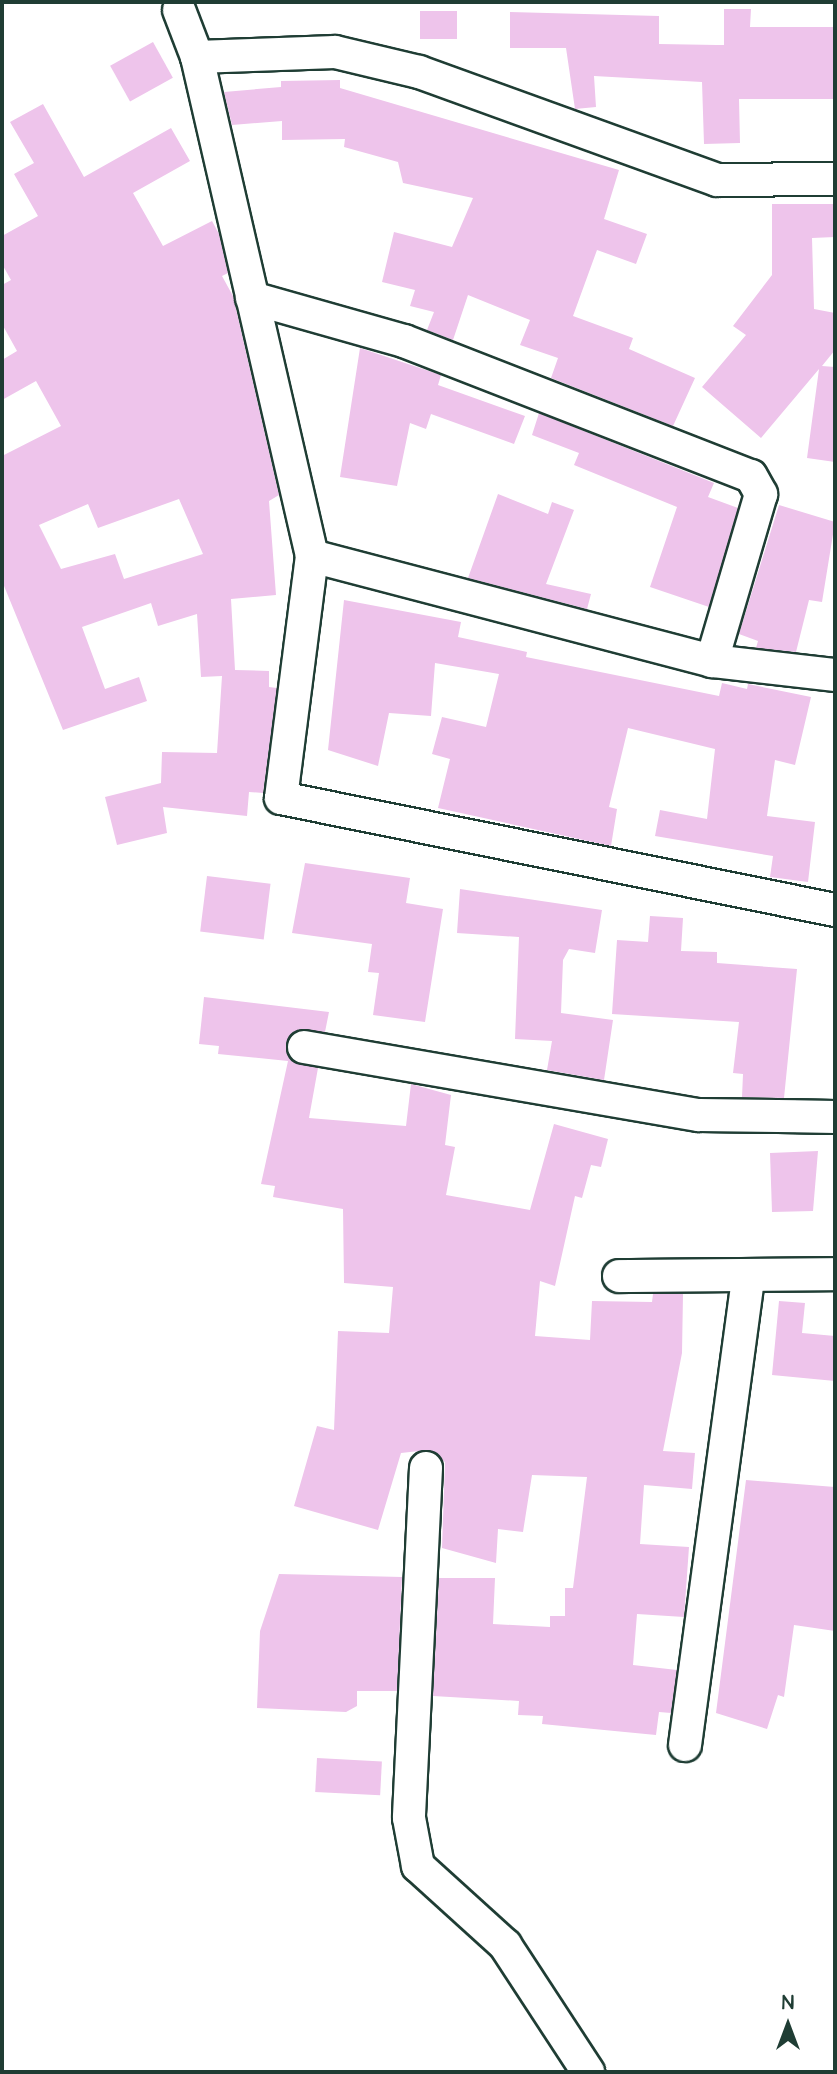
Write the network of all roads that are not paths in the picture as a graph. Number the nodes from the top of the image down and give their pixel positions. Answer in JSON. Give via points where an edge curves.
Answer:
{"nodes":[{"id":1,"x":179,"y":10,"type":"dead end"},
{"id":2,"x":197,"y":57,"type":"junction"},
{"id":3,"x":835,"y":179,"type":"edge"},
{"id":4,"x":252,"y":299,"type":"junction"},
{"id":5,"x":312,"y":556,"type":"junction"},
{"id":6,"x":712,"y":661,"type":"junction"},
{"id":7,"x":835,"y":675,"type":"edge"},
{"id":8,"x":835,"y":910,"type":"edge"},
{"id":9,"x":304,"y":1047,"type":"dead end"},
{"id":10,"x":835,"y":1117,"type":"edge"},
{"id":11,"x":835,"y":1274,"type":"edge"},
{"id":12,"x":619,"y":1276,"type":"dead end"},
{"id":13,"x":748,"y":1279,"type":"junction"},
{"id":14,"x":426,"y":1468,"type":"dead end"},
{"id":15,"x":685,"y":1745,"type":"dead end"},
{"id":16,"x":588,"y":2072,"type":"edge"}],
"edges":[{"from":1,"to":2,"type":"street"},
{"from":2,"to":3,"type":"street","via":[[335,52],[419,72],[717,180]]},
{"from":2,"to":4,"type":"street"},
{"from":4,"to":5,"type":"street"},
{"from":4,"to":6,"type":"street","via":[[404,341],[751,476],[761,494]]},
{"from":5,"to":6,"type":"street"},
{"from":5,"to":8,"type":"street","via":[[281,798]]},
{"from":6,"to":7,"type":"street"},
{"from":9,"to":10,"type":"street","via":[[699,1115]]},
{"from":11,"to":13,"type":"street"},
{"from":12,"to":13,"type":"street"},
{"from":13,"to":15,"type":"street"},
{"from":14,"to":16,"type":"street","via":[[409,1818],[418,1866],[505,1945]]}]}
